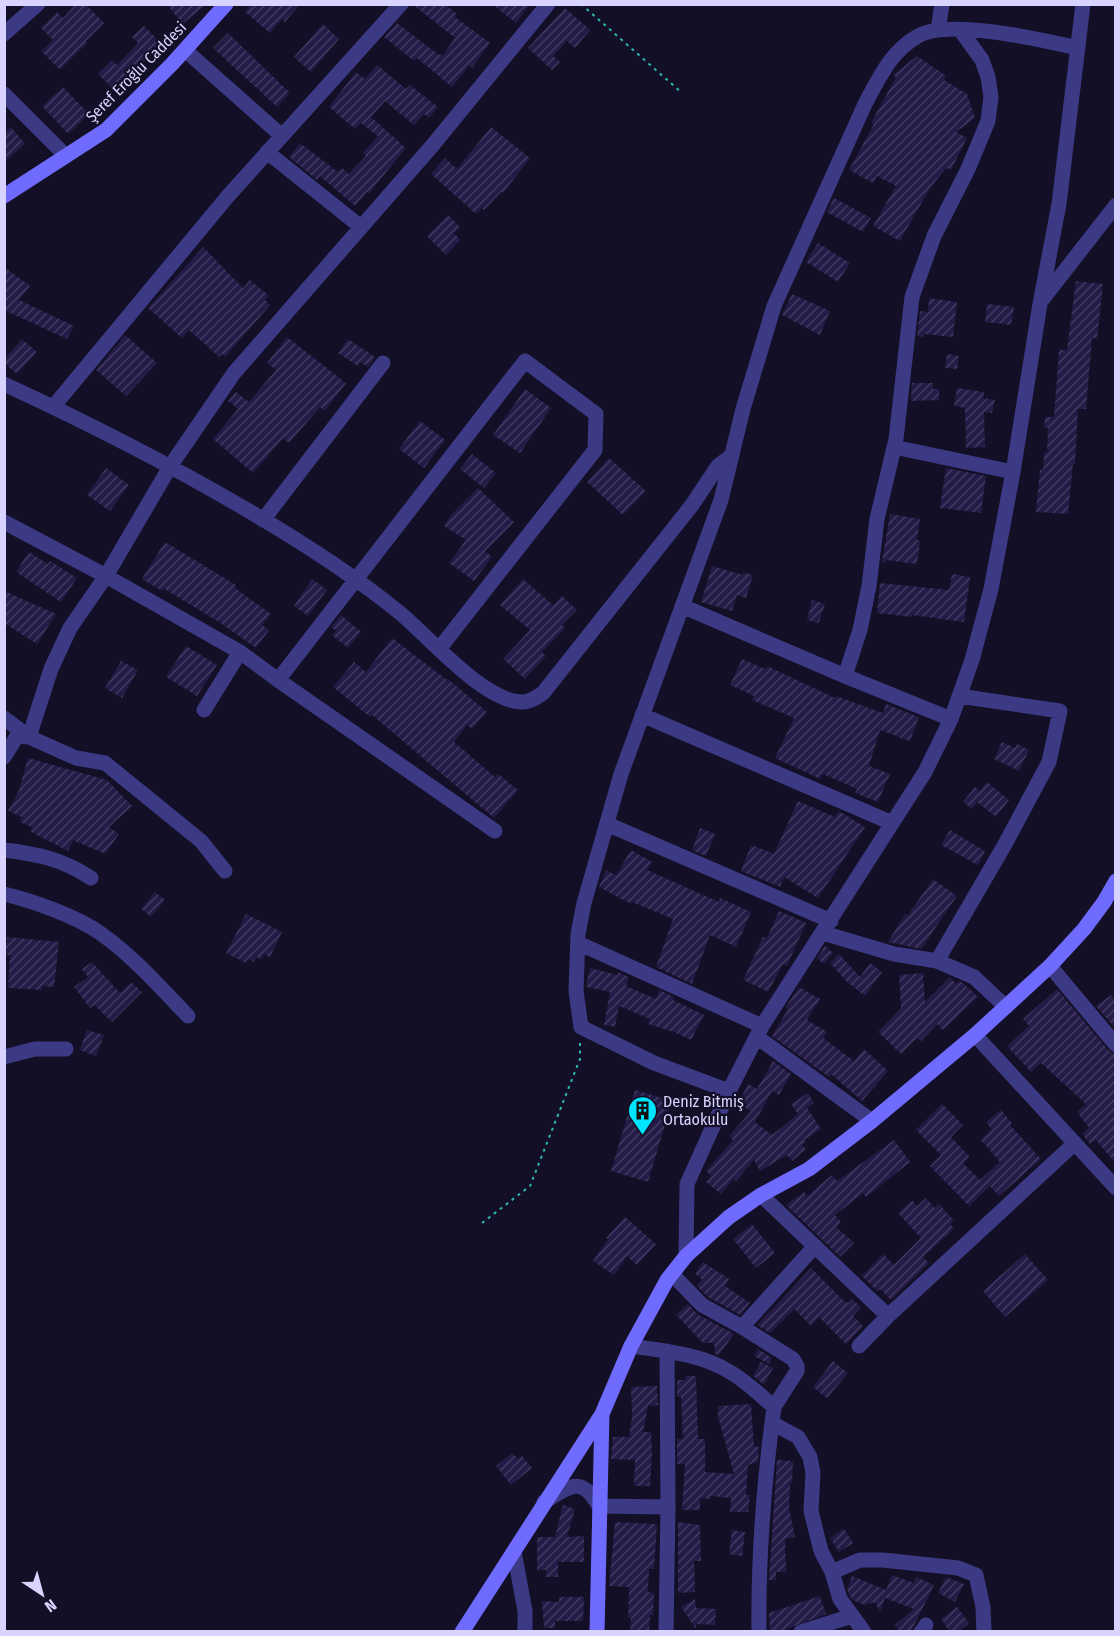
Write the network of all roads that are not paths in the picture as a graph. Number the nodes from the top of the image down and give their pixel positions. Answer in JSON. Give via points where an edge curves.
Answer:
{"nodes":[{"id":1,"x":38,"y":4,"type":"edge"},
{"id":2,"x":226,"y":4,"type":"edge"},
{"id":3,"x":400,"y":4,"type":"edge"},
{"id":4,"x":548,"y":4,"type":"edge"},
{"id":5,"x":942,"y":4,"type":"edge"},
{"id":6,"x":1083,"y":4,"type":"edge"},
{"id":7,"x":938,"y":30,"type":"junction"},
{"id":8,"x":961,"y":31,"type":"junction"},
{"id":9,"x":4,"y":34,"type":"edge"},
{"id":10,"x":1078,"y":48,"type":"junction"},
{"id":11,"x":185,"y":50,"type":"junction"},
{"id":12,"x":4,"y":94,"type":"edge"},
{"id":13,"x":282,"y":136,"type":"junction"},
{"id":14,"x":267,"y":152,"type":"junction"},
{"id":15,"x":66,"y":156,"type":"junction"},
{"id":16,"x":4,"y":196,"type":"edge"},
{"id":17,"x":1116,"y":205,"type":"edge"},
{"id":18,"x":361,"y":227,"type":"junction"},
{"id":19,"x":1040,"y":303,"type":"junction"},
{"id":20,"x":382,"y":363,"type":"dead end"},
{"id":21,"x":4,"y":384,"type":"edge"},
{"id":22,"x":53,"y":407,"type":"junction"},
{"id":23,"x":894,"y":447,"type":"junction"},
{"id":24,"x":731,"y":456,"type":"junction"},
{"id":25,"x":171,"y":465,"type":"junction"},
{"id":26,"x":1013,"y":472,"type":"junction"},
{"id":27,"x":263,"y":519,"type":"junction"},
{"id":28,"x":4,"y":522,"type":"edge"},
{"id":29,"x":106,"y":576,"type":"junction"},
{"id":30,"x":355,"y":579,"type":"junction"},
{"id":31,"x":682,"y":606,"type":"junction"},
{"id":32,"x":439,"y":649,"type":"junction"},
{"id":33,"x":240,"y":652,"type":"junction"},
{"id":34,"x":845,"y":676,"type":"junction"},
{"id":35,"x":278,"y":680,"type":"junction"},
{"id":36,"x":959,"y":696,"type":"junction"},
{"id":37,"x":204,"y":710,"type":"dead end"},
{"id":38,"x":642,"y":715,"type":"junction"},
{"id":39,"x":4,"y":718,"type":"edge"},
{"id":40,"x":951,"y":719,"type":"junction"},
{"id":41,"x":29,"y":737,"type":"junction"},
{"id":42,"x":4,"y":757,"type":"edge"},
{"id":43,"x":892,"y":823,"type":"junction"},
{"id":44,"x":607,"y":824,"type":"junction"},
{"id":45,"x":495,"y":831,"type":"dead end"},
{"id":46,"x":4,"y":850,"type":"edge"},
{"id":47,"x":225,"y":871,"type":"dead end"},
{"id":48,"x":92,"y":878,"type":"dead end"},
{"id":49,"x":1116,"y":881,"type":"edge"},
{"id":50,"x":4,"y":894,"type":"edge"},
{"id":51,"x":827,"y":927,"type":"junction"},
{"id":52,"x":578,"y":943,"type":"junction"},
{"id":53,"x":937,"y":961,"type":"junction"},
{"id":54,"x":1050,"y":966,"type":"junction"},
{"id":55,"x":1006,"y":1006,"type":"junction"},
{"id":56,"x":188,"y":1016,"type":"dead end"},
{"id":57,"x":760,"y":1032,"type":"junction"},
{"id":58,"x":975,"y":1035,"type":"junction"},
{"id":59,"x":1116,"y":1045,"type":"edge"},
{"id":60,"x":66,"y":1049,"type":"dead end"},
{"id":61,"x":4,"y":1057,"type":"edge"},
{"id":62,"x":729,"y":1091,"type":"junction"},
{"id":63,"x":872,"y":1121,"type":"junction"},
{"id":64,"x":1075,"y":1143,"type":"junction"},
{"id":65,"x":1116,"y":1188,"type":"edge"},
{"id":66,"x":761,"y":1196,"type":"junction"},
{"id":67,"x":815,"y":1246,"type":"junction"},
{"id":68,"x":686,"y":1256,"type":"junction"},
{"id":69,"x":672,"y":1274,"type":"junction"},
{"id":70,"x":888,"y":1316,"type":"junction"},
{"id":71,"x":742,"y":1327,"type":"junction"},
{"id":72,"x":632,"y":1346,"type":"junction"},
{"id":73,"x":859,"y":1346,"type":"dead end"},
{"id":74,"x":667,"y":1351,"type":"junction"},
{"id":75,"x":774,"y":1407,"type":"junction"},
{"id":76,"x":602,"y":1414,"type":"junction"},
{"id":77,"x":772,"y":1423,"type":"junction"},
{"id":78,"x":544,"y":1502,"type":"junction"},
{"id":79,"x":599,"y":1506,"type":"junction"},
{"id":80,"x":668,"y":1507,"type":"junction"},
{"id":81,"x":514,"y":1551,"type":"junction"},
{"id":82,"x":832,"y":1572,"type":"junction"},
{"id":83,"x":852,"y":1616,"type":"junction"},
{"id":84,"x":462,"y":1632,"type":"edge"},
{"id":85,"x":525,"y":1632,"type":"edge"},
{"id":86,"x":597,"y":1632,"type":"edge"},
{"id":87,"x":666,"y":1632,"type":"edge"},
{"id":88,"x":759,"y":1632,"type":"edge"},
{"id":89,"x":801,"y":1632,"type":"edge"},
{"id":90,"x":864,"y":1632,"type":"edge"},
{"id":91,"x":984,"y":1632,"type":"edge"}],
"edges":[{"from":1,"to":9,"type":"street"},
{"from":2,"to":11,"type":"street","name":"Şeref Eroğlu Caddesi"},
{"from":3,"to":13,"type":"street"},
{"from":4,"to":18,"type":"street"},
{"from":5,"to":7,"type":"street"},
{"from":6,"to":10,"type":"street"},
{"from":7,"to":8,"type":"street"},
{"from":7,"to":24,"type":"street","via":[[920,35],[891,58],[865,104],[774,306]]},
{"from":8,"to":10,"type":"street","via":[[1006,32]]},
{"from":8,"to":23,"type":"street","via":[[982,60],[988,76],[988,121],[934,236],[912,297]]},
{"from":10,"to":19,"type":"street","via":[[1059,204]]},
{"from":11,"to":13,"type":"street"},
{"from":11,"to":15,"type":"street","name":"Şeref Eroğlu Caddesi","via":[[106,130]]},
{"from":12,"to":15,"type":"street"},
{"from":13,"to":14,"type":"street"},
{"from":14,"to":18,"type":"street"},
{"from":14,"to":22,"type":"street"},
{"from":15,"to":16,"type":"street","name":"Şeref Eroğlu Caddesi"},
{"from":17,"to":19,"type":"street"},
{"from":18,"to":25,"type":"street","via":[[234,372]]},
{"from":19,"to":26,"type":"street"},
{"from":20,"to":27,"type":"street"},
{"from":21,"to":22,"type":"street"},
{"from":22,"to":25,"type":"street"},
{"from":23,"to":26,"type":"street"},
{"from":23,"to":34,"type":"street","via":[[877,519],[860,630]]},
{"from":24,"to":31,"type":"street","via":[[721,500]]},
{"from":24,"to":32,"type":"street","via":[[718,466],[692,505],[543,693],[534,699],[524,703],[492,692]]},
{"from":25,"to":27,"type":"street"},
{"from":25,"to":29,"type":"street"},
{"from":26,"to":36,"type":"street","via":[[991,589]]},
{"from":27,"to":30,"type":"street"},
{"from":28,"to":29,"type":"street"},
{"from":29,"to":33,"type":"street"},
{"from":29,"to":41,"type":"street","via":[[70,628],[51,669]]},
{"from":30,"to":32,"type":"street"},
{"from":30,"to":32,"type":"street","via":[[525,361],[596,414],[595,450]]},
{"from":30,"to":35,"type":"street"},
{"from":31,"to":34,"type":"street"},
{"from":31,"to":38,"type":"street"},
{"from":33,"to":35,"type":"street"},
{"from":33,"to":37,"type":"street"},
{"from":34,"to":40,"type":"street"},
{"from":35,"to":45,"type":"street"},
{"from":36,"to":40,"type":"street"},
{"from":36,"to":53,"type":"street","via":[[1060,711],[1049,762]]},
{"from":38,"to":43,"type":"street"},
{"from":38,"to":44,"type":"street"},
{"from":39,"to":41,"type":"street"},
{"from":40,"to":43,"type":"street","via":[[925,772]]},
{"from":41,"to":42,"type":"street","via":[[17,736]]},
{"from":41,"to":47,"type":"street","via":[[76,758],[105,763],[201,841]]},
{"from":43,"to":51,"type":"street"},
{"from":44,"to":51,"type":"street"},
{"from":44,"to":52,"type":"street","via":[[584,903]]},
{"from":46,"to":48,"type":"street","via":[[38,854]]},
{"from":49,"to":54,"type":"street","via":[[1084,929]]},
{"from":50,"to":56,"type":"street","via":[[98,932]]},
{"from":51,"to":53,"type":"street","via":[[894,954]]},
{"from":51,"to":57,"type":"street"},
{"from":52,"to":57,"type":"street"},
{"from":52,"to":62,"type":"street","via":[[576,991],[581,1027],[654,1063]]},
{"from":53,"to":55,"type":"street","via":[[974,977]]},
{"from":54,"to":55,"type":"street"},
{"from":54,"to":59,"type":"street"},
{"from":55,"to":58,"type":"street"},
{"from":57,"to":62,"type":"street"},
{"from":57,"to":63,"type":"street"},
{"from":58,"to":63,"type":"street"},
{"from":58,"to":64,"type":"street"},
{"from":60,"to":61,"type":"street","via":[[35,1049]]},
{"from":62,"to":68,"type":"street","via":[[687,1184]]},
{"from":63,"to":66,"type":"street","via":[[809,1169]]},
{"from":64,"to":65,"type":"street"},
{"from":64,"to":70,"type":"street"},
{"from":66,"to":67,"type":"street"},
{"from":66,"to":68,"type":"street","via":[[729,1216]]},
{"from":67,"to":70,"type":"street"},
{"from":67,"to":71,"type":"street"},
{"from":68,"to":69,"type":"street"},
{"from":69,"to":71,"type":"street","via":[[702,1305]]},
{"from":69,"to":72,"type":"street"},
{"from":70,"to":73,"type":"street"},
{"from":71,"to":75,"type":"street","via":[[793,1359],[797,1366]]},
{"from":72,"to":74,"type":"street"},
{"from":72,"to":76,"type":"street"},
{"from":74,"to":75,"type":"street","via":[[707,1360],[731,1372]]},
{"from":74,"to":80,"type":"street"},
{"from":75,"to":77,"type":"street"},
{"from":76,"to":78,"type":"street"},
{"from":76,"to":79,"type":"street"},
{"from":77,"to":82,"type":"street","via":[[798,1437],[810,1457],[811,1511],[821,1551]]},
{"from":77,"to":88,"type":"street","via":[[759,1569]]},
{"from":78,"to":79,"type":"street","via":[[577,1486],[591,1492]]},
{"from":78,"to":81,"type":"street"},
{"from":79,"to":80,"type":"street"},
{"from":79,"to":86,"type":"street"},
{"from":80,"to":87,"type":"street"},
{"from":81,"to":84,"type":"street"},
{"from":81,"to":85,"type":"street"},
{"from":82,"to":83,"type":"street","via":[[840,1599]]},
{"from":82,"to":91,"type":"street","via":[[861,1560],[883,1560],[958,1568],[976,1575]]},
{"from":83,"to":89,"type":"street"},
{"from":83,"to":90,"type":"street"}]}
